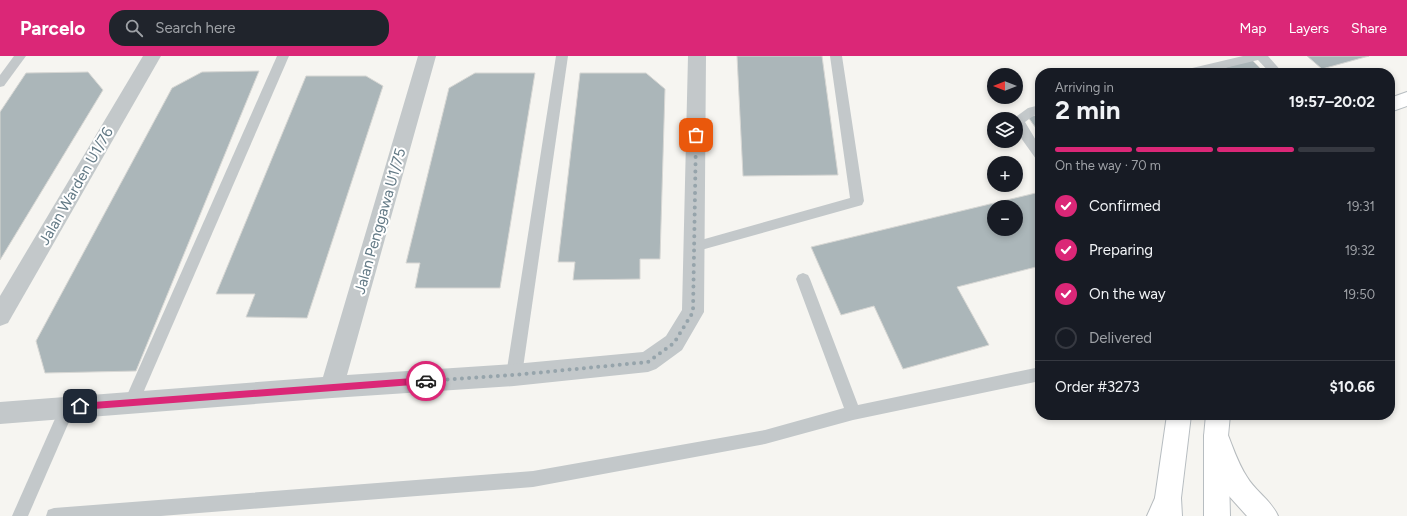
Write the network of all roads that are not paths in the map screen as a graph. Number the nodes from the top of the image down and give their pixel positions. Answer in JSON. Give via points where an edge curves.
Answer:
{"nodes":[{"id":1,"x":20,"y":56,"type":"edge"},
{"id":2,"x":152,"y":56,"type":"edge"},
{"id":3,"x":283,"y":56,"type":"edge"},
{"id":4,"x":427,"y":56,"type":"edge"},
{"id":5,"x":562,"y":56,"type":"edge"},
{"id":6,"x":697,"y":56,"type":"edge"},
{"id":7,"x":836,"y":56,"type":"edge"},
{"id":8,"x":1260,"y":56,"type":"edge"},
{"id":9,"x":1209,"y":68,"type":"edge"},
{"id":10,"x":1272,"y":68,"type":"edge"},
{"id":11,"x":0,"y":83,"type":"edge"},
{"id":12,"x":1407,"y":99,"type":"edge"},
{"id":13,"x":1395,"y":103,"type":"edge"},
{"id":14,"x":1035,"y":110,"type":"edge"},
{"id":15,"x":1035,"y":149,"type":"edge"},
{"id":16,"x":694,"y":247,"type":"junction"},
{"id":17,"x":803,"y":279,"type":"dead end"},
{"id":18,"x":0,"y":316,"type":"edge"},
{"id":19,"x":514,"y":375,"type":"junction"},
{"id":20,"x":1035,"y":375,"type":"edge"},
{"id":21,"x":332,"y":387,"type":"junction"},
{"id":22,"x":132,"y":402,"type":"junction"},
{"id":23,"x":67,"y":408,"type":"junction"},
{"id":24,"x":0,"y":413,"type":"edge"},
{"id":25,"x":853,"y":413,"type":"junction"},
{"id":26,"x":1178,"y":420,"type":"edge"},
{"id":27,"x":1217,"y":425,"type":"edge"},
{"id":28,"x":1166,"y":510,"type":"edge"},
{"id":29,"x":20,"y":516,"type":"edge"},
{"id":30,"x":54,"y":516,"type":"edge"},
{"id":31,"x":1217,"y":516,"type":"edge"},
{"id":32,"x":1265,"y":516,"type":"edge"}],
"edges":[{"from":1,"to":11,"type":"lane"},
{"from":2,"to":18,"type":"street","name":"Jalan Warden U1/76"},
{"from":3,"to":22,"type":"lane"},
{"from":4,"to":21,"type":"street","name":"Jalan Penggawa U1/75"},
{"from":5,"to":19,"type":"lane"},
{"from":6,"to":16,"type":"street"},
{"from":7,"to":16,"type":"lane","via":[[857,201]]},
{"from":8,"to":9,"type":"lane"},
{"from":8,"to":10,"type":"lane"},
{"from":12,"to":13,"type":"street"},
{"from":14,"to":15,"type":"lane","via":[[1018,122]]},
{"from":16,"to":19,"type":"street","via":[[693,312],[674,343],[648,362]]},
{"from":17,"to":25,"type":"lane"},
{"from":19,"to":21,"type":"street"},
{"from":20,"to":25,"type":"lane"},
{"from":21,"to":22,"type":"street"},
{"from":22,"to":23,"type":"street"},
{"from":23,"to":24,"type":"street"},
{"from":23,"to":29,"type":"lane"},
{"from":25,"to":30,"type":"lane","via":[[765,438],[533,479]]},
{"from":26,"to":28,"type":"street"},
{"from":27,"to":31,"type":"street"},
{"from":27,"to":32,"type":"street","via":[[1226,465],[1238,487]]}]}
